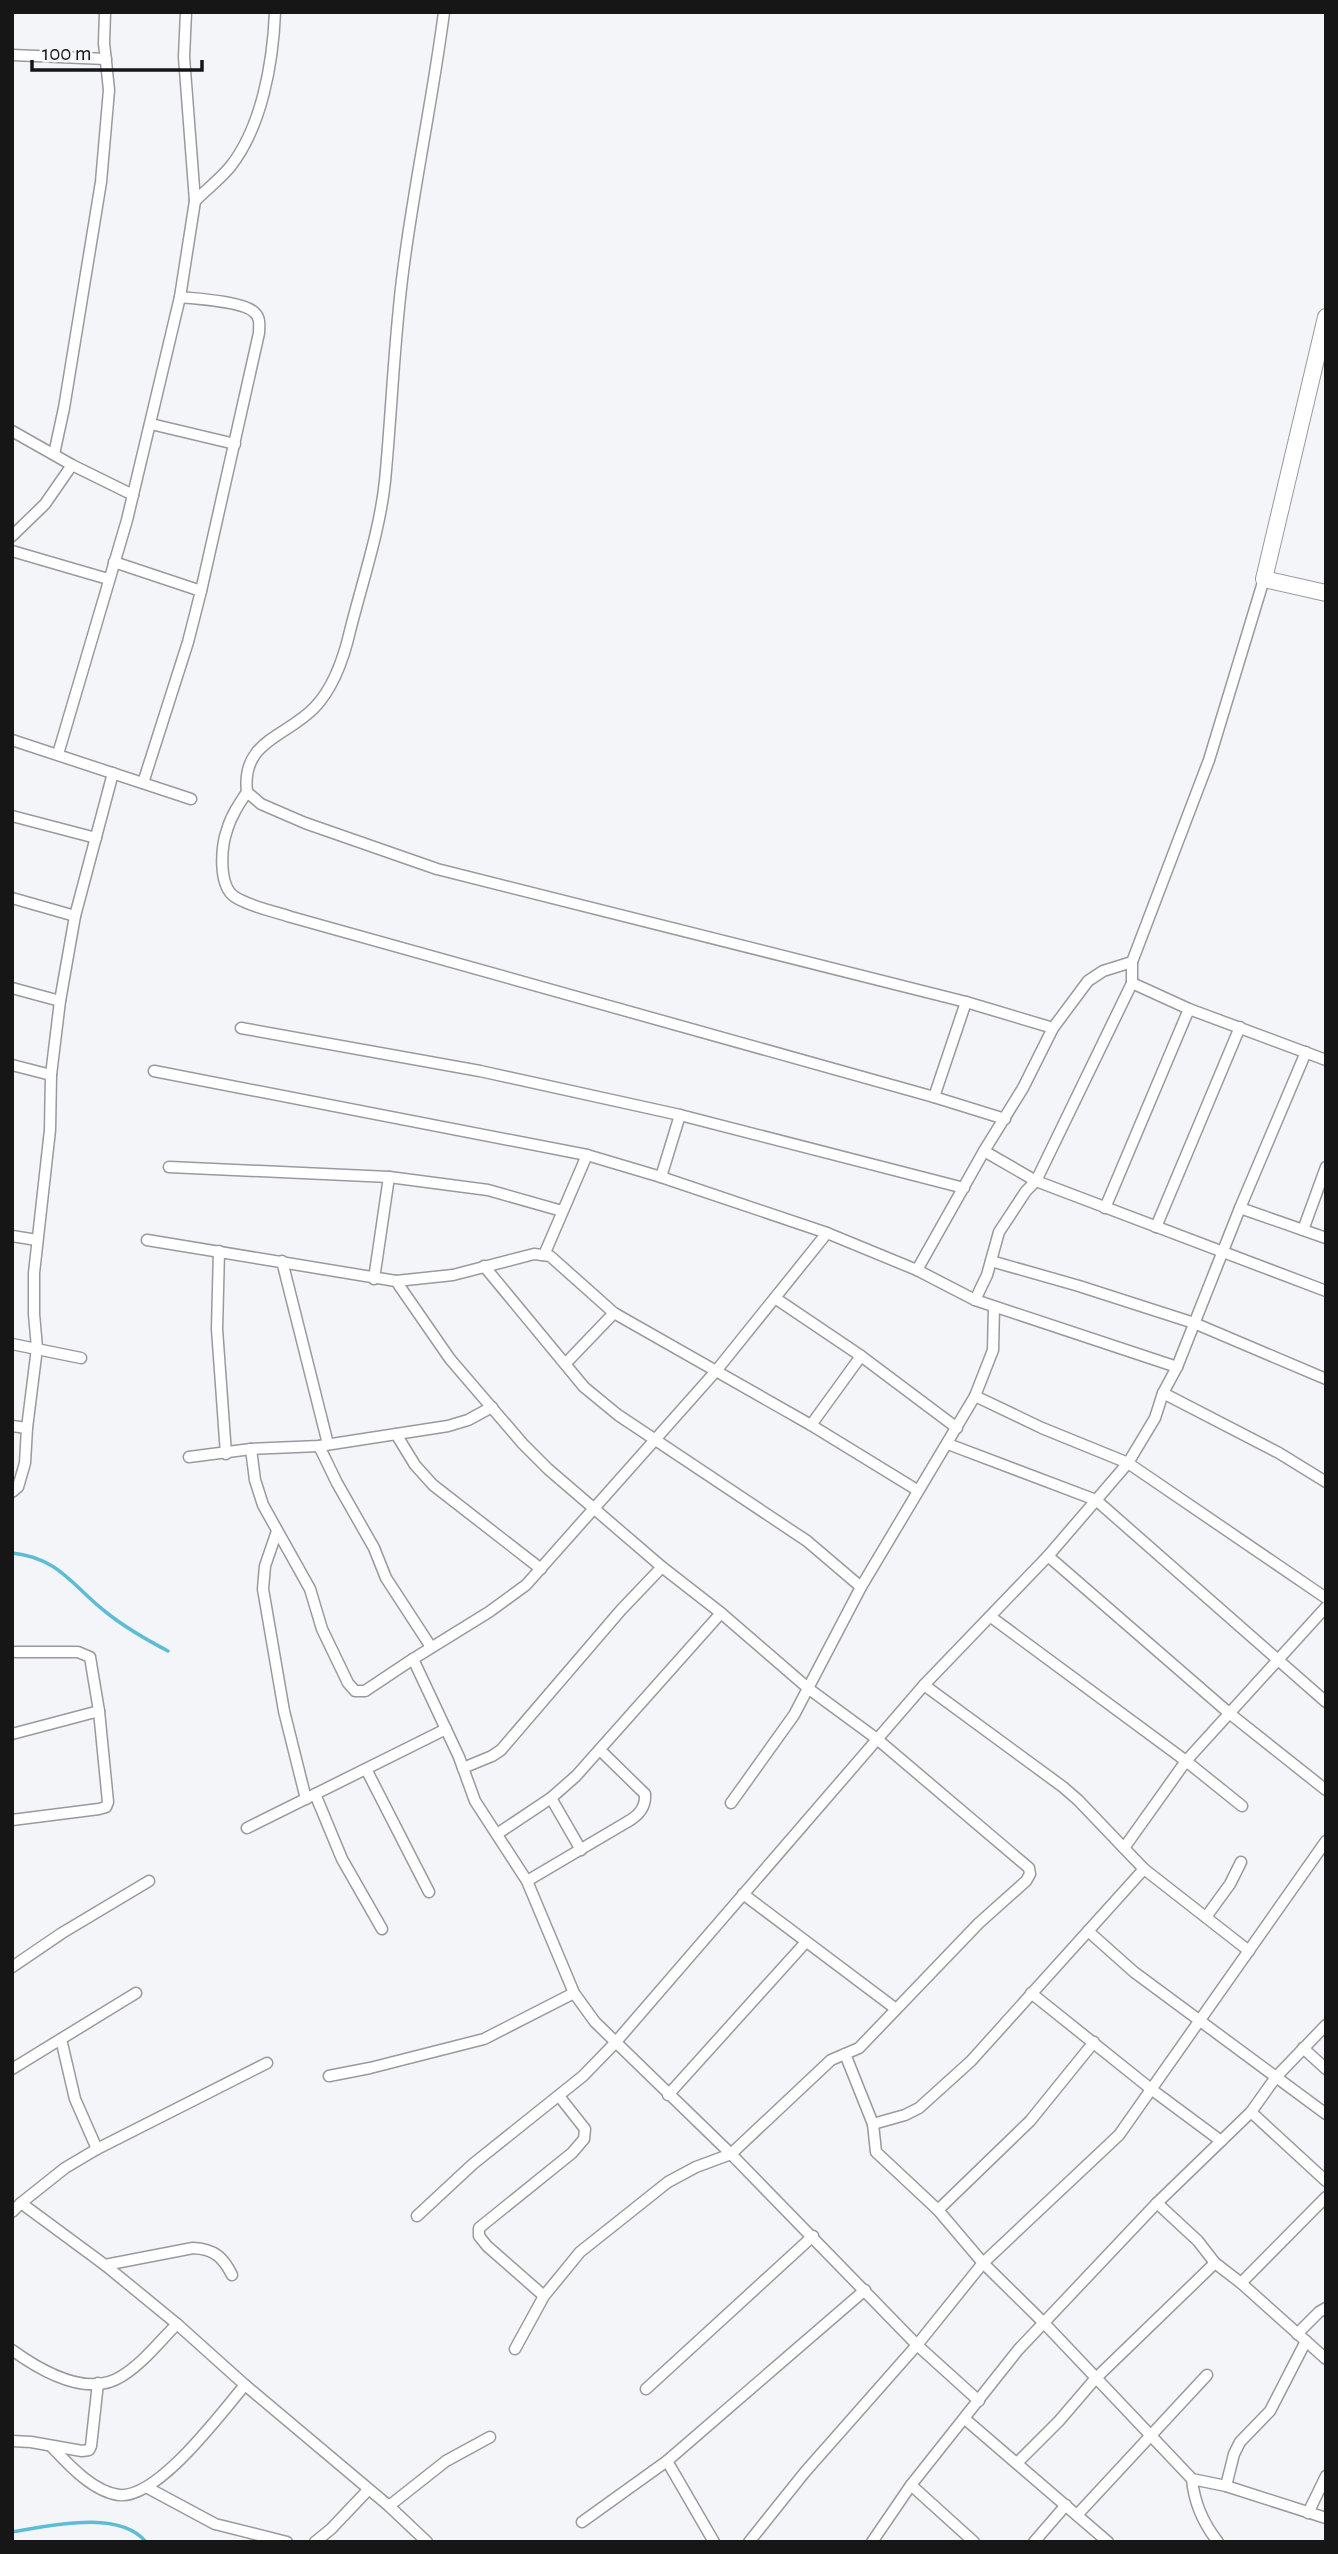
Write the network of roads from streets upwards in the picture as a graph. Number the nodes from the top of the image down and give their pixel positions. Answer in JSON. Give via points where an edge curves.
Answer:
{"nodes":[{"id":1,"x":104,"y":12,"type":"edge"},
{"id":2,"x":186,"y":12,"type":"edge"},
{"id":3,"x":275,"y":12,"type":"edge"},
{"id":4,"x":444,"y":12,"type":"edge"},
{"id":5,"x":12,"y":55,"type":"edge"},
{"id":6,"x":106,"y":59,"type":"junction"},
{"id":7,"x":195,"y":201,"type":"junction"},
{"id":8,"x":180,"y":297,"type":"junction"},
{"id":9,"x":1326,"y":317,"type":"edge"},
{"id":10,"x":151,"y":424,"type":"junction"},
{"id":11,"x":12,"y":431,"type":"edge"},
{"id":12,"x":235,"y":444,"type":"junction"},
{"id":13,"x":54,"y":454,"type":"junction"},
{"id":14,"x":72,"y":465,"type":"junction"},
{"id":15,"x":133,"y":495,"type":"junction"},
{"id":16,"x":12,"y":536,"type":"edge"},
{"id":17,"x":12,"y":551,"type":"edge"},
{"id":18,"x":114,"y":562,"type":"junction"},
{"id":19,"x":108,"y":579,"type":"junction"},
{"id":20,"x":1264,"y":579,"type":"junction"},
{"id":21,"x":201,"y":591,"type":"junction"},
{"id":22,"x":1326,"y":593,"type":"edge"},
{"id":23,"x":12,"y":740,"type":"edge"},
{"id":24,"x":58,"y":754,"type":"junction"},
{"id":25,"x":113,"y":773,"type":"junction"},
{"id":26,"x":143,"y":783,"type":"junction"},
{"id":27,"x":247,"y":792,"type":"junction"},
{"id":28,"x":191,"y":799,"type":"dead end"},
{"id":29,"x":12,"y":816,"type":"edge"},
{"id":30,"x":96,"y":838,"type":"junction"},
{"id":31,"x":12,"y":898,"type":"edge"},
{"id":32,"x":75,"y":916,"type":"junction"},
{"id":33,"x":1132,"y":962,"type":"junction"},
{"id":34,"x":1132,"y":983,"type":"junction"},
{"id":35,"x":12,"y":988,"type":"edge"},
{"id":36,"x":60,"y":1001,"type":"junction"},
{"id":37,"x":966,"y":1002,"type":"junction"},
{"id":38,"x":1189,"y":1009,"type":"junction"},
{"id":39,"x":1240,"y":1027,"type":"junction"},
{"id":40,"x":241,"y":1028,"type":"dead end"},
{"id":41,"x":1053,"y":1028,"type":"junction"},
{"id":42,"x":1306,"y":1052,"type":"junction"},
{"id":43,"x":1326,"y":1060,"type":"edge"},
{"id":44,"x":12,"y":1065,"type":"edge"},
{"id":45,"x":155,"y":1071,"type":"dead end"},
{"id":46,"x":51,"y":1075,"type":"junction"},
{"id":47,"x":933,"y":1097,"type":"junction"},
{"id":48,"x":680,"y":1115,"type":"junction"},
{"id":49,"x":1005,"y":1119,"type":"junction"},
{"id":50,"x":984,"y":1151,"type":"junction"},
{"id":51,"x":587,"y":1156,"type":"junction"},
{"id":52,"x":169,"y":1167,"type":"dead end"},
{"id":53,"x":1326,"y":1167,"type":"edge"},
{"id":54,"x":389,"y":1177,"type":"junction"},
{"id":55,"x":661,"y":1177,"type":"junction"},
{"id":56,"x":1036,"y":1181,"type":"junction"},
{"id":57,"x":964,"y":1188,"type":"junction"},
{"id":58,"x":1105,"y":1208,"type":"junction"},
{"id":59,"x":1240,"y":1208,"type":"junction"},
{"id":60,"x":562,"y":1211,"type":"junction"},
{"id":61,"x":1156,"y":1227,"type":"junction"},
{"id":62,"x":1303,"y":1230,"type":"junction"},
{"id":63,"x":827,"y":1233,"type":"junction"},
{"id":64,"x":12,"y":1236,"type":"edge"},
{"id":65,"x":1326,"y":1238,"type":"edge"},
{"id":66,"x":37,"y":1240,"type":"junction"},
{"id":67,"x":147,"y":1240,"type":"dead end"},
{"id":68,"x":219,"y":1251,"type":"junction"},
{"id":69,"x":1223,"y":1251,"type":"junction"},
{"id":70,"x":544,"y":1255,"type":"junction"},
{"id":71,"x":282,"y":1261,"type":"junction"},
{"id":72,"x":991,"y":1261,"type":"junction"},
{"id":73,"x":484,"y":1266,"type":"junction"},
{"id":74,"x":917,"y":1270,"type":"junction"},
{"id":75,"x":374,"y":1279,"type":"junction"},
{"id":76,"x":396,"y":1281,"type":"junction"},
{"id":77,"x":1326,"y":1291,"type":"edge"},
{"id":78,"x":775,"y":1298,"type":"junction"},
{"id":79,"x":975,"y":1300,"type":"junction"},
{"id":80,"x":994,"y":1307,"type":"junction"},
{"id":81,"x":614,"y":1312,"type":"junction"},
{"id":82,"x":1194,"y":1323,"type":"junction"},
{"id":83,"x":12,"y":1344,"type":"edge"},
{"id":84,"x":37,"y":1348,"type":"junction"},
{"id":85,"x":861,"y":1356,"type":"junction"},
{"id":86,"x":82,"y":1359,"type":"dead end"},
{"id":87,"x":566,"y":1363,"type":"junction"},
{"id":88,"x":1177,"y":1367,"type":"junction"},
{"id":89,"x":716,"y":1371,"type":"junction"},
{"id":90,"x":1326,"y":1379,"type":"edge"},
{"id":91,"x":1163,"y":1393,"type":"junction"},
{"id":92,"x":975,"y":1396,"type":"junction"},
{"id":93,"x":492,"y":1407,"type":"junction"},
{"id":94,"x":811,"y":1425,"type":"junction"},
{"id":95,"x":12,"y":1426,"type":"edge"},
{"id":96,"x":27,"y":1428,"type":"junction"},
{"id":97,"x":957,"y":1428,"type":"junction"},
{"id":98,"x":396,"y":1434,"type":"junction"},
{"id":99,"x":655,"y":1440,"type":"junction"},
{"id":100,"x":948,"y":1444,"type":"junction"},
{"id":101,"x":323,"y":1445,"type":"junction"},
{"id":102,"x":251,"y":1449,"type":"junction"},
{"id":103,"x":226,"y":1454,"type":"junction"},
{"id":104,"x":188,"y":1457,"type":"dead end"},
{"id":105,"x":1128,"y":1463,"type":"junction"},
{"id":106,"x":1326,"y":1482,"type":"edge"},
{"id":107,"x":918,"y":1490,"type":"junction"},
{"id":108,"x":12,"y":1492,"type":"edge"},
{"id":109,"x":1096,"y":1500,"type":"junction"},
{"id":110,"x":592,"y":1508,"type":"junction"},
{"id":111,"x":277,"y":1531,"type":"junction"},
{"id":112,"x":1048,"y":1556,"type":"junction"},
{"id":113,"x":662,"y":1567,"type":"junction"},
{"id":114,"x":541,"y":1569,"type":"junction"},
{"id":115,"x":862,"y":1587,"type":"junction"},
{"id":116,"x":1326,"y":1598,"type":"edge"},
{"id":117,"x":1326,"y":1607,"type":"edge"},
{"id":118,"x":721,"y":1613,"type":"junction"},
{"id":119,"x":991,"y":1617,"type":"junction"},
{"id":120,"x":430,"y":1647,"type":"junction"},
{"id":121,"x":12,"y":1652,"type":"edge"},
{"id":122,"x":413,"y":1659,"type":"junction"},
{"id":123,"x":1279,"y":1659,"type":"junction"},
{"id":124,"x":924,"y":1685,"type":"junction"},
{"id":125,"x":809,"y":1689,"type":"junction"},
{"id":126,"x":1326,"y":1702,"type":"edge"},
{"id":127,"x":99,"y":1711,"type":"junction"},
{"id":128,"x":1229,"y":1713,"type":"junction"},
{"id":129,"x":446,"y":1729,"type":"junction"},
{"id":130,"x":12,"y":1734,"type":"edge"},
{"id":131,"x":877,"y":1739,"type":"junction"},
{"id":132,"x":600,"y":1750,"type":"junction"},
{"id":133,"x":1186,"y":1761,"type":"junction"},
{"id":134,"x":463,"y":1768,"type":"junction"},
{"id":135,"x":366,"y":1769,"type":"junction"},
{"id":136,"x":1326,"y":1790,"type":"edge"},
{"id":137,"x":310,"y":1796,"type":"junction"},
{"id":138,"x":551,"y":1798,"type":"junction"},
{"id":139,"x":731,"y":1803,"type":"dead end"},
{"id":140,"x":1242,"y":1806,"type":"dead end"},
{"id":141,"x":12,"y":1820,"type":"edge"},
{"id":142,"x":247,"y":1828,"type":"dead end"},
{"id":143,"x":497,"y":1834,"type":"junction"},
{"id":144,"x":1326,"y":1841,"type":"edge"},
{"id":145,"x":1124,"y":1848,"type":"junction"},
{"id":146,"x":581,"y":1850,"type":"junction"},
{"id":147,"x":1241,"y":1861,"type":"dead end"},
{"id":148,"x":1144,"y":1869,"type":"junction"},
{"id":149,"x":149,"y":1881,"type":"dead end"},
{"id":150,"x":527,"y":1881,"type":"junction"},
{"id":151,"x":429,"y":1892,"type":"dead end"},
{"id":152,"x":743,"y":1894,"type":"junction"},
{"id":153,"x":1206,"y":1917,"type":"junction"},
{"id":154,"x":382,"y":1929,"type":"dead end"},
{"id":155,"x":1088,"y":1931,"type":"junction"},
{"id":156,"x":806,"y":1942,"type":"junction"},
{"id":157,"x":1249,"y":1951,"type":"junction"},
{"id":158,"x":12,"y":1967,"type":"edge"},
{"id":159,"x":136,"y":1993,"type":"dead end"},
{"id":160,"x":574,"y":1993,"type":"junction"},
{"id":161,"x":1031,"y":1993,"type":"junction"},
{"id":162,"x":896,"y":2009,"type":"junction"},
{"id":163,"x":1200,"y":2021,"type":"junction"},
{"id":164,"x":1326,"y":2025,"type":"edge"},
{"id":165,"x":61,"y":2039,"type":"junction"},
{"id":166,"x":1094,"y":2042,"type":"junction"},
{"id":167,"x":615,"y":2043,"type":"junction"},
{"id":168,"x":1303,"y":2048,"type":"junction"},
{"id":169,"x":845,"y":2054,"type":"junction"},
{"id":170,"x":267,"y":2063,"type":"dead end"},
{"id":171,"x":12,"y":2069,"type":"edge"},
{"id":172,"x":1326,"y":2069,"type":"edge"},
{"id":173,"x":329,"y":2076,"type":"dead end"},
{"id":174,"x":1276,"y":2077,"type":"junction"},
{"id":175,"x":1150,"y":2089,"type":"junction"},
{"id":176,"x":668,"y":2095,"type":"junction"},
{"id":177,"x":559,"y":2096,"type":"junction"},
{"id":178,"x":1251,"y":2112,"type":"junction"},
{"id":179,"x":1326,"y":2115,"type":"edge"},
{"id":180,"x":873,"y":2124,"type":"junction"},
{"id":181,"x":1221,"y":2141,"type":"junction"},
{"id":182,"x":97,"y":2148,"type":"junction"},
{"id":183,"x":731,"y":2154,"type":"junction"},
{"id":184,"x":1326,"y":2180,"type":"edge"},
{"id":185,"x":1326,"y":2197,"type":"edge"},
{"id":186,"x":21,"y":2203,"type":"junction"},
{"id":187,"x":1157,"y":2203,"type":"junction"},
{"id":188,"x":938,"y":2210,"type":"junction"},
{"id":189,"x":12,"y":2212,"type":"edge"},
{"id":190,"x":417,"y":2216,"type":"dead end"},
{"id":191,"x":813,"y":2236,"type":"junction"},
{"id":192,"x":983,"y":2263,"type":"junction"},
{"id":193,"x":1215,"y":2263,"type":"junction"},
{"id":194,"x":105,"y":2265,"type":"junction"},
{"id":195,"x":232,"y":2275,"type":"dead end"},
{"id":196,"x":1241,"y":2283,"type":"junction"},
{"id":197,"x":865,"y":2290,"type":"junction"},
{"id":198,"x":544,"y":2296,"type":"junction"},
{"id":199,"x":1326,"y":2308,"type":"edge"},
{"id":200,"x":1044,"y":2323,"type":"junction"},
{"id":201,"x":177,"y":2324,"type":"junction"},
{"id":202,"x":1301,"y":2337,"type":"junction"},
{"id":203,"x":917,"y":2345,"type":"junction"},
{"id":204,"x":515,"y":2348,"type":"dead end"},
{"id":205,"x":12,"y":2350,"type":"edge"},
{"id":206,"x":1326,"y":2359,"type":"edge"},
{"id":207,"x":1207,"y":2375,"type":"dead end"},
{"id":208,"x":1095,"y":2379,"type":"junction"},
{"id":209,"x":98,"y":2384,"type":"junction"},
{"id":210,"x":245,"y":2385,"type":"junction"},
{"id":211,"x":646,"y":2389,"type":"dead end"},
{"id":212,"x":979,"y":2401,"type":"junction"},
{"id":213,"x":965,"y":2419,"type":"junction"},
{"id":214,"x":1150,"y":2436,"type":"junction"},
{"id":215,"x":491,"y":2437,"type":"dead end"},
{"id":216,"x":12,"y":2441,"type":"edge"},
{"id":217,"x":51,"y":2446,"type":"junction"},
{"id":218,"x":667,"y":2461,"type":"junction"},
{"id":219,"x":1017,"y":2463,"type":"junction"},
{"id":220,"x":1326,"y":2476,"type":"edge"},
{"id":221,"x":1192,"y":2479,"type":"junction"},
{"id":222,"x":911,"y":2485,"type":"junction"},
{"id":223,"x":1226,"y":2486,"type":"junction"},
{"id":224,"x":148,"y":2488,"type":"junction"},
{"id":225,"x":368,"y":2490,"type":"junction"},
{"id":226,"x":1066,"y":2505,"type":"junction"},
{"id":227,"x":389,"y":2506,"type":"junction"},
{"id":228,"x":1308,"y":2513,"type":"junction"},
{"id":229,"x":1077,"y":2515,"type":"junction"},
{"id":230,"x":1326,"y":2518,"type":"edge"},
{"id":231,"x":582,"y":2522,"type":"dead end"},
{"id":232,"x":287,"y":2542,"type":"edge"},
{"id":233,"x":315,"y":2542,"type":"edge"},
{"id":234,"x":427,"y":2542,"type":"edge"},
{"id":235,"x":714,"y":2542,"type":"edge"},
{"id":236,"x":749,"y":2542,"type":"edge"},
{"id":237,"x":872,"y":2542,"type":"edge"},
{"id":238,"x":974,"y":2542,"type":"edge"},
{"id":239,"x":1034,"y":2542,"type":"edge"},
{"id":240,"x":1108,"y":2542,"type":"edge"},
{"id":241,"x":1219,"y":2542,"type":"edge"}],
"edges":[{"from":1,"to":6,"type":"street"},
{"from":2,"to":7,"type":"street","via":[[184,57]]},
{"from":3,"to":7,"type":"street","via":[[269,70],[249,134],[229,168]]},
{"from":4,"to":27,"type":"street","via":[[403,267],[385,483],[346,647],[317,706],[303,720],[258,747],[251,760]]},
{"from":5,"to":6,"type":"street"},
{"from":6,"to":13,"type":"street","via":[[109,90],[101,182]]},
{"from":7,"to":8,"type":"street"},
{"from":8,"to":10,"type":"street"},
{"from":8,"to":12,"type":"street","via":[[239,305],[253,310],[260,319]]},
{"from":9,"to":20,"type":"street"},
{"from":10,"to":12,"type":"street"},
{"from":10,"to":15,"type":"street"},
{"from":11,"to":13,"type":"street"},
{"from":12,"to":21,"type":"street"},
{"from":13,"to":14,"type":"street"},
{"from":14,"to":15,"type":"street"},
{"from":14,"to":16,"type":"street","via":[[45,504]]},
{"from":15,"to":18,"type":"street"},
{"from":17,"to":19,"type":"street"},
{"from":18,"to":19,"type":"street"},
{"from":18,"to":21,"type":"street"},
{"from":19,"to":24,"type":"street"},
{"from":20,"to":22,"type":"street"},
{"from":20,"to":33,"type":"street","via":[[1209,760]]},
{"from":21,"to":26,"type":"street"},
{"from":23,"to":24,"type":"street"},
{"from":24,"to":25,"type":"street"},
{"from":25,"to":26,"type":"street"},
{"from":25,"to":30,"type":"street"},
{"from":26,"to":28,"type":"street"},
{"from":27,"to":37,"type":"street","via":[[261,804],[305,823],[438,869]]},
{"from":27,"to":47,"type":"street","via":[[226,831],[223,857],[228,889],[248,903]]},
{"from":29,"to":30,"type":"street"},
{"from":30,"to":32,"type":"street"},
{"from":31,"to":32,"type":"street"},
{"from":32,"to":36,"type":"street"},
{"from":33,"to":34,"type":"street"},
{"from":33,"to":41,"type":"street","via":[[1088,981]]},
{"from":34,"to":38,"type":"street"},
{"from":34,"to":56,"type":"street"},
{"from":35,"to":36,"type":"street"},
{"from":36,"to":46,"type":"street"},
{"from":37,"to":41,"type":"street"},
{"from":37,"to":47,"type":"street"},
{"from":38,"to":39,"type":"street"},
{"from":38,"to":58,"type":"street"},
{"from":39,"to":42,"type":"street"},
{"from":39,"to":61,"type":"street"},
{"from":40,"to":48,"type":"street","via":[[480,1071]]},
{"from":41,"to":49,"type":"street"},
{"from":42,"to":43,"type":"street"},
{"from":42,"to":59,"type":"street"},
{"from":44,"to":46,"type":"street"},
{"from":45,"to":51,"type":"street"},
{"from":46,"to":66,"type":"street","via":[[50,1130]]},
{"from":47,"to":49,"type":"street"},
{"from":48,"to":55,"type":"street"},
{"from":48,"to":57,"type":"street"},
{"from":49,"to":50,"type":"street"},
{"from":50,"to":56,"type":"street"},
{"from":50,"to":57,"type":"street"},
{"from":51,"to":55,"type":"street"},
{"from":51,"to":60,"type":"street"},
{"from":52,"to":54,"type":"street"},
{"from":53,"to":62,"type":"street"},
{"from":54,"to":60,"type":"street","via":[[488,1190]]},
{"from":54,"to":75,"type":"street"},
{"from":55,"to":63,"type":"street"},
{"from":56,"to":58,"type":"street"},
{"from":56,"to":72,"type":"street","via":[[999,1232]]},
{"from":57,"to":74,"type":"street"},
{"from":58,"to":61,"type":"street"},
{"from":59,"to":62,"type":"street"},
{"from":59,"to":69,"type":"street"},
{"from":60,"to":70,"type":"street"},
{"from":61,"to":69,"type":"street"},
{"from":62,"to":65,"type":"street"},
{"from":63,"to":74,"type":"street"},
{"from":63,"to":78,"type":"street"},
{"from":64,"to":66,"type":"street"},
{"from":66,"to":84,"type":"street","via":[[33,1301]]},
{"from":67,"to":68,"type":"street"},
{"from":68,"to":71,"type":"street"},
{"from":68,"to":103,"type":"street","via":[[217,1329]]},
{"from":69,"to":77,"type":"street"},
{"from":69,"to":82,"type":"street"},
{"from":70,"to":73,"type":"street"},
{"from":70,"to":81,"type":"street"},
{"from":71,"to":75,"type":"street"},
{"from":71,"to":101,"type":"street"},
{"from":72,"to":79,"type":"street"},
{"from":72,"to":82,"type":"street"},
{"from":73,"to":76,"type":"street","via":[[453,1275]]},
{"from":73,"to":87,"type":"street"},
{"from":74,"to":79,"type":"street"},
{"from":75,"to":76,"type":"street"},
{"from":76,"to":93,"type":"street","via":[[450,1359]]},
{"from":78,"to":85,"type":"street"},
{"from":78,"to":89,"type":"street"},
{"from":79,"to":80,"type":"street"},
{"from":80,"to":88,"type":"street"},
{"from":80,"to":92,"type":"street","via":[[993,1350]]},
{"from":81,"to":87,"type":"street"},
{"from":81,"to":89,"type":"street"},
{"from":82,"to":88,"type":"street"},
{"from":82,"to":90,"type":"street"},
{"from":83,"to":84,"type":"street"},
{"from":84,"to":86,"type":"street"},
{"from":84,"to":96,"type":"street"},
{"from":85,"to":94,"type":"street"},
{"from":85,"to":97,"type":"street"},
{"from":87,"to":99,"type":"street","via":[[597,1398]]},
{"from":88,"to":91,"type":"street"},
{"from":89,"to":94,"type":"street"},
{"from":89,"to":99,"type":"street"},
{"from":91,"to":105,"type":"street","via":[[1155,1418]]},
{"from":91,"to":106,"type":"street"},
{"from":92,"to":97,"type":"street"},
{"from":92,"to":105,"type":"street"},
{"from":93,"to":98,"type":"street","via":[[454,1424]]},
{"from":93,"to":110,"type":"street","via":[[523,1444]]},
{"from":94,"to":107,"type":"street"},
{"from":95,"to":96,"type":"street"},
{"from":96,"to":108,"type":"street","via":[[25,1463]]},
{"from":97,"to":100,"type":"street"},
{"from":98,"to":101,"type":"street"},
{"from":98,"to":114,"type":"street","via":[[433,1485]]},
{"from":99,"to":110,"type":"street"},
{"from":99,"to":115,"type":"street","via":[[807,1541]]},
{"from":100,"to":107,"type":"street"},
{"from":100,"to":109,"type":"street"},
{"from":101,"to":102,"type":"street"},
{"from":101,"to":120,"type":"street","via":[[386,1577]]},
{"from":102,"to":103,"type":"street"},
{"from":102,"to":111,"type":"street","via":[[257,1490]]},
{"from":103,"to":104,"type":"street"},
{"from":105,"to":109,"type":"street"},
{"from":105,"to":116,"type":"street"},
{"from":107,"to":115,"type":"street"},
{"from":109,"to":112,"type":"street"},
{"from":109,"to":123,"type":"street"},
{"from":110,"to":113,"type":"street"},
{"from":110,"to":114,"type":"street"},
{"from":111,"to":122,"type":"street","via":[[310,1589],[322,1629],[355,1691],[365,1691]]},
{"from":111,"to":137,"type":"street","via":[[263,1589],[284,1712]]},
{"from":112,"to":119,"type":"street"},
{"from":112,"to":128,"type":"street"},
{"from":113,"to":118,"type":"street"},
{"from":113,"to":134,"type":"street","via":[[501,1750]]},
{"from":114,"to":120,"type":"street","via":[[489,1612]]},
{"from":115,"to":125,"type":"street"},
{"from":117,"to":123,"type":"street"},
{"from":118,"to":125,"type":"street"},
{"from":118,"to":132,"type":"street"},
{"from":119,"to":124,"type":"street"},
{"from":119,"to":133,"type":"street"},
{"from":120,"to":122,"type":"street"},
{"from":121,"to":127,"type":"street","via":[[90,1657]]},
{"from":122,"to":129,"type":"street"},
{"from":123,"to":126,"type":"street"},
{"from":123,"to":128,"type":"street"},
{"from":124,"to":131,"type":"street"},
{"from":124,"to":145,"type":"street","via":[[1063,1787]]},
{"from":125,"to":131,"type":"street"},
{"from":125,"to":139,"type":"street"},
{"from":127,"to":130,"type":"street"},
{"from":127,"to":141,"type":"street","via":[[106,1807]]},
{"from":128,"to":133,"type":"street"},
{"from":128,"to":136,"type":"street"},
{"from":129,"to":134,"type":"street"},
{"from":129,"to":135,"type":"street"},
{"from":131,"to":152,"type":"street"},
{"from":131,"to":162,"type":"street","via":[[1030,1868],[1027,1881],[979,1923]]},
{"from":132,"to":138,"type":"street"},
{"from":132,"to":146,"type":"street","via":[[646,1799],[634,1818]]},
{"from":133,"to":140,"type":"street"},
{"from":133,"to":145,"type":"street"},
{"from":134,"to":143,"type":"street","via":[[475,1801]]},
{"from":135,"to":137,"type":"street"},
{"from":135,"to":151,"type":"street"},
{"from":137,"to":142,"type":"street"},
{"from":137,"to":154,"type":"street"},
{"from":138,"to":143,"type":"street"},
{"from":138,"to":146,"type":"street"},
{"from":143,"to":150,"type":"street"},
{"from":144,"to":157,"type":"street"},
{"from":145,"to":148,"type":"street"},
{"from":146,"to":150,"type":"street"},
{"from":147,"to":153,"type":"street"},
{"from":148,"to":153,"type":"street"},
{"from":148,"to":155,"type":"street"},
{"from":149,"to":158,"type":"street"},
{"from":150,"to":160,"type":"street"},
{"from":152,"to":156,"type":"street"},
{"from":152,"to":167,"type":"street"},
{"from":153,"to":157,"type":"street"},
{"from":155,"to":161,"type":"street"},
{"from":155,"to":163,"type":"street"},
{"from":156,"to":162,"type":"street"},
{"from":156,"to":176,"type":"street"},
{"from":157,"to":163,"type":"street"},
{"from":159,"to":165,"type":"street"},
{"from":160,"to":167,"type":"street"},
{"from":160,"to":173,"type":"street","via":[[484,2039]]},
{"from":161,"to":166,"type":"street"},
{"from":161,"to":180,"type":"street","via":[[971,2061],[919,2108]]},
{"from":162,"to":169,"type":"street","via":[[859,2048]]},
{"from":163,"to":174,"type":"street"},
{"from":163,"to":175,"type":"street"},
{"from":164,"to":168,"type":"street"},
{"from":165,"to":171,"type":"street"},
{"from":165,"to":182,"type":"street","via":[[75,2099]]},
{"from":166,"to":175,"type":"street"},
{"from":166,"to":188,"type":"street","via":[[1030,2121]]},
{"from":167,"to":176,"type":"street"},
{"from":167,"to":177,"type":"street"},
{"from":168,"to":172,"type":"street"},
{"from":168,"to":174,"type":"street"},
{"from":169,"to":180,"type":"street"},
{"from":169,"to":183,"type":"street","via":[[831,2060]]},
{"from":170,"to":182,"type":"street"},
{"from":174,"to":178,"type":"street"},
{"from":174,"to":179,"type":"street"},
{"from":175,"to":181,"type":"street"},
{"from":175,"to":192,"type":"street","via":[[1119,2135]]},
{"from":176,"to":183,"type":"street"},
{"from":177,"to":190,"type":"street","via":[[473,2164]]},
{"from":177,"to":198,"type":"street","via":[[585,2129],[584,2140],[479,2228],[487,2246]]},
{"from":178,"to":181,"type":"street"},
{"from":178,"to":184,"type":"street"},
{"from":180,"to":188,"type":"street","via":[[876,2152]]},
{"from":181,"to":187,"type":"street"},
{"from":182,"to":186,"type":"street"},
{"from":183,"to":191,"type":"street"},
{"from":183,"to":198,"type":"street","via":[[668,2182],[580,2252]]},
{"from":185,"to":196,"type":"street"},
{"from":186,"to":189,"type":"street"},
{"from":186,"to":194,"type":"street"},
{"from":187,"to":193,"type":"street"},
{"from":187,"to":200,"type":"street"},
{"from":188,"to":192,"type":"street"},
{"from":191,"to":197,"type":"street"},
{"from":191,"to":211,"type":"street"},
{"from":192,"to":200,"type":"street"},
{"from":192,"to":203,"type":"street"},
{"from":193,"to":196,"type":"street"},
{"from":193,"to":208,"type":"street"},
{"from":194,"to":195,"type":"street","via":[[204,2249],[222,2257]]},
{"from":194,"to":201,"type":"street"},
{"from":196,"to":202,"type":"street"},
{"from":197,"to":203,"type":"street"},
{"from":197,"to":218,"type":"street"},
{"from":198,"to":204,"type":"street"},
{"from":199,"to":202,"type":"street"},
{"from":200,"to":208,"type":"street"},
{"from":200,"to":212,"type":"street"},
{"from":201,"to":209,"type":"street","via":[[128,2372]]},
{"from":201,"to":210,"type":"street"},
{"from":202,"to":206,"type":"street"},
{"from":202,"to":223,"type":"street","via":[[1270,2411],[1240,2442]]},
{"from":203,"to":212,"type":"street"},
{"from":203,"to":236,"type":"street"},
{"from":205,"to":209,"type":"street","via":[[65,2379]]},
{"from":207,"to":214,"type":"street"},
{"from":208,"to":214,"type":"street"},
{"from":208,"to":219,"type":"street"},
{"from":209,"to":217,"type":"street","via":[[91,2448]]},
{"from":210,"to":224,"type":"street"},
{"from":210,"to":225,"type":"street"},
{"from":212,"to":213,"type":"street"},
{"from":213,"to":219,"type":"street"},
{"from":213,"to":222,"type":"street"},
{"from":214,"to":221,"type":"street"},
{"from":214,"to":229,"type":"street"},
{"from":215,"to":227,"type":"street","via":[[446,2460]]},
{"from":216,"to":217,"type":"street"},
{"from":217,"to":224,"type":"street","via":[[74,2471],[112,2493],[133,2494]]},
{"from":218,"to":231,"type":"street"},
{"from":218,"to":235,"type":"street"},
{"from":219,"to":226,"type":"street"},
{"from":220,"to":228,"type":"street"},
{"from":221,"to":223,"type":"street"},
{"from":221,"to":241,"type":"street","via":[[1199,2512]]},
{"from":222,"to":237,"type":"street"},
{"from":222,"to":238,"type":"street"},
{"from":223,"to":228,"type":"street"},
{"from":224,"to":232,"type":"street","via":[[215,2524]]},
{"from":225,"to":227,"type":"street"},
{"from":225,"to":233,"type":"street"},
{"from":226,"to":229,"type":"street"},
{"from":226,"to":239,"type":"street"},
{"from":227,"to":234,"type":"street"},
{"from":228,"to":230,"type":"street"},
{"from":229,"to":240,"type":"street"}]}
